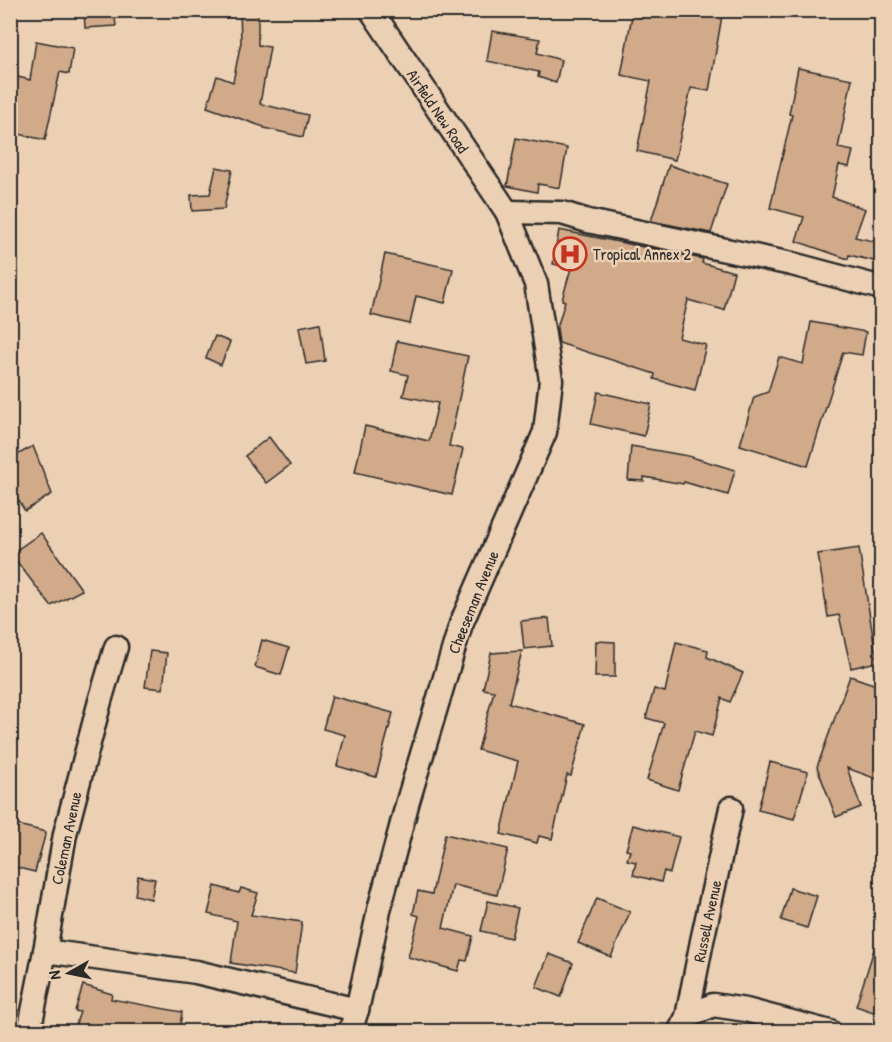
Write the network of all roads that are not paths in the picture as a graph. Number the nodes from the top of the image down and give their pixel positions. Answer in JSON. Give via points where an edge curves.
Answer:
{"nodes":[{"id":1,"x":371,"y":10,"type":"edge"},
{"id":2,"x":507,"y":212,"type":"junction"},
{"id":3,"x":882,"y":288,"type":"edge"},
{"id":4,"x":116,"y":647,"type":"dead end"},
{"id":5,"x":732,"y":808,"type":"dead end"},
{"id":6,"x":45,"y":951,"type":"junction"},
{"id":7,"x":357,"y":1010,"type":"junction"},
{"id":8,"x":683,"y":1024,"type":"edge"},
{"id":9,"x":29,"y":1032,"type":"edge"},
{"id":10,"x":350,"y":1032,"type":"edge"},
{"id":11,"x":830,"y":1032,"type":"edge"}],
"edges":[{"from":1,"to":2,"type":"street","name":"Airfield New Road"},
{"from":2,"to":3,"type":"street","via":[[562,213]]},
{"from":2,"to":7,"type":"street","name":"Cheeseman Avenue","via":[[536,284],[551,380],[545,432],[461,624],[380,906]]},
{"from":4,"to":6,"type":"street","name":"Coleman Avenue","via":[[65,834]]},
{"from":5,"to":8,"type":"street","name":"Russell Avenue"},
{"from":6,"to":7,"type":"street","via":[[196,972]]},
{"from":6,"to":9,"type":"street","name":"Coleman Avenue"},
{"from":7,"to":10,"type":"street","name":"Cheeseman Avenue"},
{"from":8,"to":11,"type":"street","via":[[713,1005]]}]}
